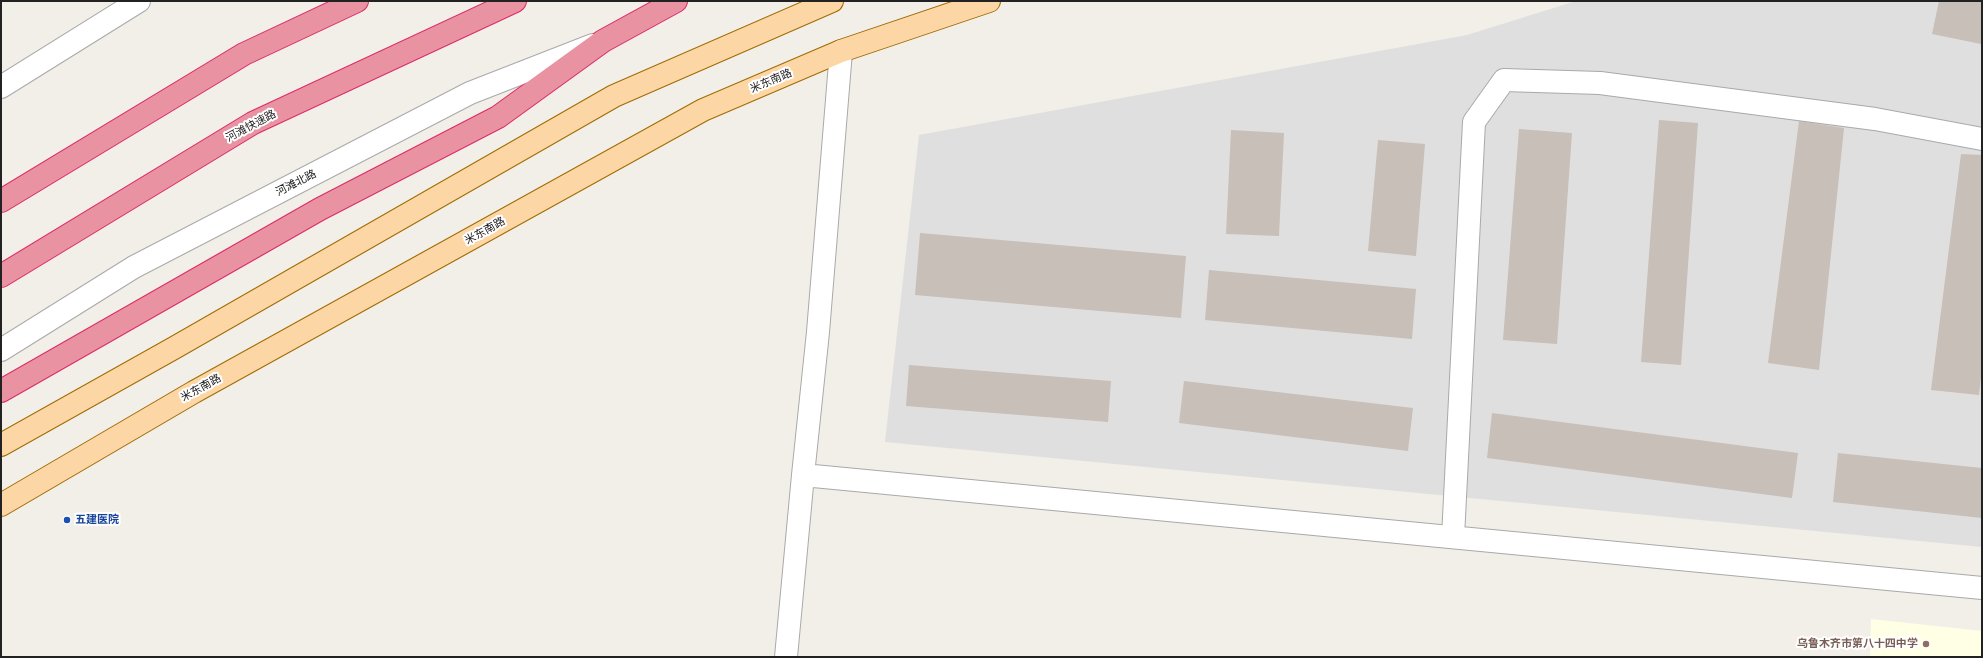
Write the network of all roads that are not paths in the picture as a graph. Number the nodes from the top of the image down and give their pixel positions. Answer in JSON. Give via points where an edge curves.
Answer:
{"nodes":[{"id":1,"x":139,"y":1,"type":"edge"},
{"id":2,"x":357,"y":1,"type":"edge"},
{"id":3,"x":515,"y":1,"type":"edge"},
{"id":4,"x":676,"y":1,"type":"edge"},
{"id":5,"x":832,"y":1,"type":"edge"},
{"id":6,"x":989,"y":1,"type":"edge"},
{"id":7,"x":603,"y":41,"type":"junction"},
{"id":8,"x":841,"y":51,"type":"junction"},
{"id":9,"x":1,"y":87,"type":"edge"},
{"id":10,"x":1982,"y":138,"type":"edge"},
{"id":11,"x":1,"y":201,"type":"edge"},
{"id":12,"x":1,"y":276,"type":"edge"},
{"id":13,"x":1,"y":350,"type":"edge"},
{"id":14,"x":1,"y":391,"type":"edge"},
{"id":15,"x":1,"y":445,"type":"edge"},
{"id":16,"x":803,"y":475,"type":"junction"},
{"id":17,"x":1,"y":505,"type":"edge"},
{"id":18,"x":1453,"y":537,"type":"junction"},
{"id":19,"x":1982,"y":588,"type":"edge"},
{"id":20,"x":786,"y":657,"type":"edge"}],
"edges":[{"from":1,"to":9,"type":"street"},
{"from":2,"to":11,"type":"highway","via":[[244,54]]},
{"from":3,"to":12,"type":"highway","name":"河滩快速路","via":[[253,123]]},
{"from":4,"to":7,"type":"highway"},
{"from":5,"to":15,"type":"main road","via":[[614,96]]},
{"from":6,"to":8,"type":"main road","name":"米东南路"},
{"from":7,"to":13,"type":"street","name":"河滩北路","via":[[470,93],[134,267]]},
{"from":7,"to":14,"type":"highway","via":[[498,117],[320,209]]},
{"from":8,"to":16,"type":"street","via":[[818,332]]},
{"from":8,"to":17,"type":"main road","name":"米东南路","via":[[703,110],[194,392]]},
{"from":10,"to":18,"type":"street","via":[[1875,119],[1600,83],[1504,80],[1474,122]]},
{"from":16,"to":18,"type":"street"},
{"from":16,"to":20,"type":"street"},
{"from":18,"to":19,"type":"street"}]}
